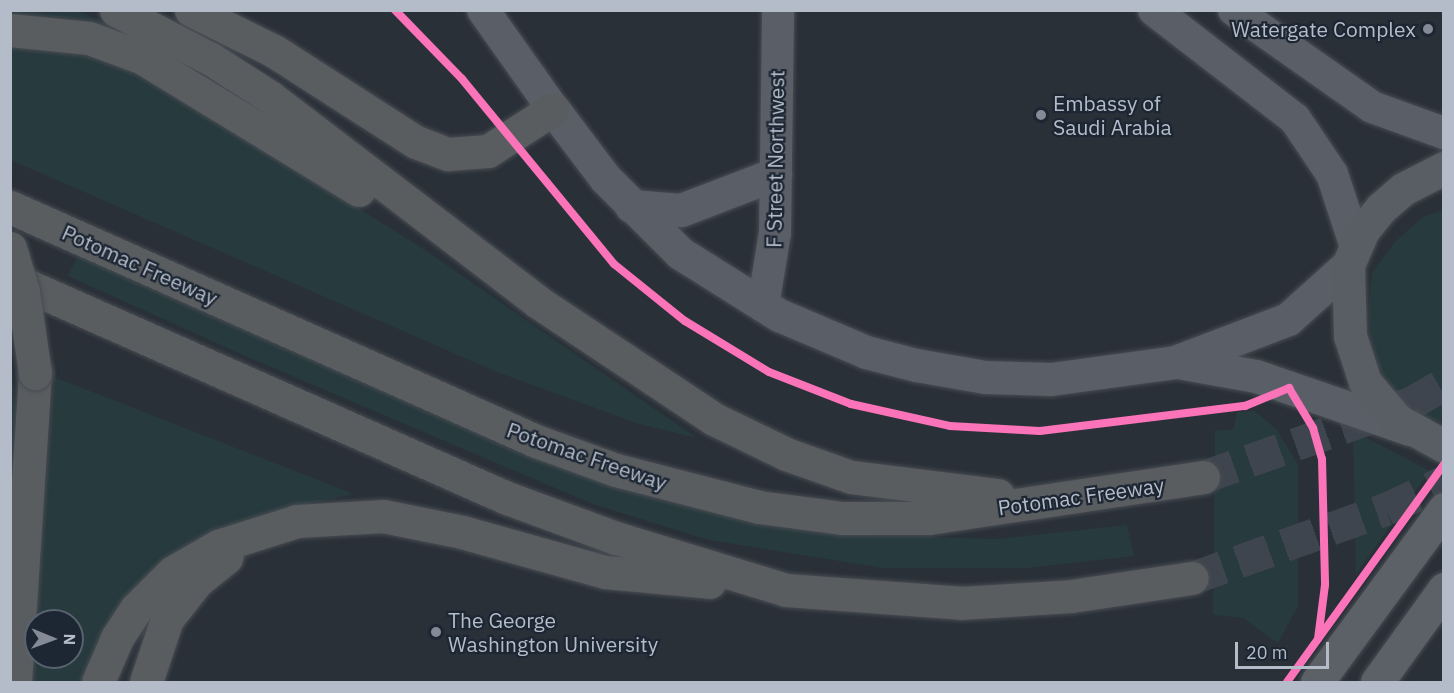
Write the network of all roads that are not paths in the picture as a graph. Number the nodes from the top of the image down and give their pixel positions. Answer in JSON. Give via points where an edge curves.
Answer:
{"nodes":[{"id":1,"x":116,"y":10,"type":"edge"},
{"id":2,"x":191,"y":10,"type":"edge"},
{"id":3,"x":483,"y":10,"type":"edge"},
{"id":4,"x":778,"y":10,"type":"edge"},
{"id":5,"x":1154,"y":10,"type":"edge"},
{"id":6,"x":1234,"y":10,"type":"edge"},
{"id":7,"x":10,"y":30,"type":"edge"},
{"id":8,"x":553,"y":109,"type":"junction"},
{"id":9,"x":1443,"y":133,"type":"edge"},
{"id":10,"x":1443,"y":168,"type":"edge"},
{"id":11,"x":776,"y":174,"type":"junction"},
{"id":12,"x":632,"y":206,"type":"junction"},
{"id":13,"x":10,"y":207,"type":"edge"},
{"id":14,"x":10,"y":248,"type":"edge"},
{"id":15,"x":1351,"y":255,"type":"junction"},
{"id":16,"x":10,"y":278,"type":"edge"},
{"id":17,"x":538,"y":302,"type":"junction"},
{"id":18,"x":763,"y":306,"type":"junction"},
{"id":19,"x":1175,"y":362,"type":"junction"},
{"id":20,"x":1410,"y":429,"type":"junction"},
{"id":21,"x":1443,"y":446,"type":"edge"},
{"id":22,"x":1203,"y":477,"type":"tunnel mouth"},
{"id":23,"x":1054,"y":499,"type":"junction"},
{"id":24,"x":1443,"y":509,"type":"edge"},
{"id":25,"x":264,"y":532,"type":"junction"},
{"id":26,"x":1192,"y":578,"type":"tunnel mouth"},
{"id":27,"x":1443,"y":589,"type":"edge"},
{"id":28,"x":786,"y":590,"type":"junction"},
{"id":29,"x":15,"y":682,"type":"edge"},
{"id":30,"x":98,"y":682,"type":"edge"},
{"id":31,"x":146,"y":682,"type":"edge"},
{"id":32,"x":1317,"y":682,"type":"edge"},
{"id":33,"x":1377,"y":682,"type":"edge"}],
"edges":[{"from":1,"to":17,"type":"highway","via":[[211,59],[270,97]]},
{"from":2,"to":8,"type":"highway","via":[[274,51],[416,141],[448,154],[488,151]]},
{"from":3,"to":8,"type":"street"},
{"from":4,"to":11,"type":"street","name":"F Street Northwest"},
{"from":5,"to":15,"type":"street","via":[[1295,119],[1332,174]]},
{"from":6,"to":9,"type":"street","via":[[1372,108]]},
{"from":7,"to":17,"type":"highway","via":[[90,38],[141,57],[306,154],[444,247]]},
{"from":8,"to":12,"type":"street"},
{"from":10,"to":15,"type":"main road","via":[[1391,200]]},
{"from":11,"to":12,"type":"street","via":[[681,210]]},
{"from":11,"to":18,"type":"street","name":"F Street Northwest","via":[[774,247]]},
{"from":12,"to":18,"type":"street","via":[[680,253]]},
{"from":13,"to":23,"type":"highway","name":"Potomac Freeway","via":[[483,419],[577,457],[665,484],[759,507],[862,519],[929,518]]},
{"from":14,"to":29,"type":"highway","bridge":true,"via":[[23,291],[35,373]]},
{"from":15,"to":19,"type":"street","via":[[1288,319]]},
{"from":15,"to":20,"type":"main road","via":[[1349,322],[1356,359],[1375,396]]},
{"from":16,"to":28,"type":"highway","via":[[507,498],[616,538]]},
{"from":17,"to":23,"type":"highway","via":[[678,398],[750,438],[818,467],[889,484]]},
{"from":18,"to":19,"type":"street","via":[[866,352],[985,377],[1087,377]]},
{"from":19,"to":20,"type":"street","via":[[1256,376]]},
{"from":20,"to":21,"type":"main road"},
{"from":22,"to":23,"type":"highway","name":"Potomac Freeway"},
{"from":24,"to":32,"type":"main road"},
{"from":25,"to":28,"type":"highway","via":[[325,517],[383,516],[462,532],[605,572]]},
{"from":25,"to":30,"type":"highway","via":[[190,560],[154,588],[117,638]]},
{"from":25,"to":31,"type":"highway","via":[[220,562],[180,600],[157,641]]},
{"from":26,"to":28,"type":"highway","via":[[1071,596],[961,603]]},
{"from":27,"to":33,"type":"main road"}]}
